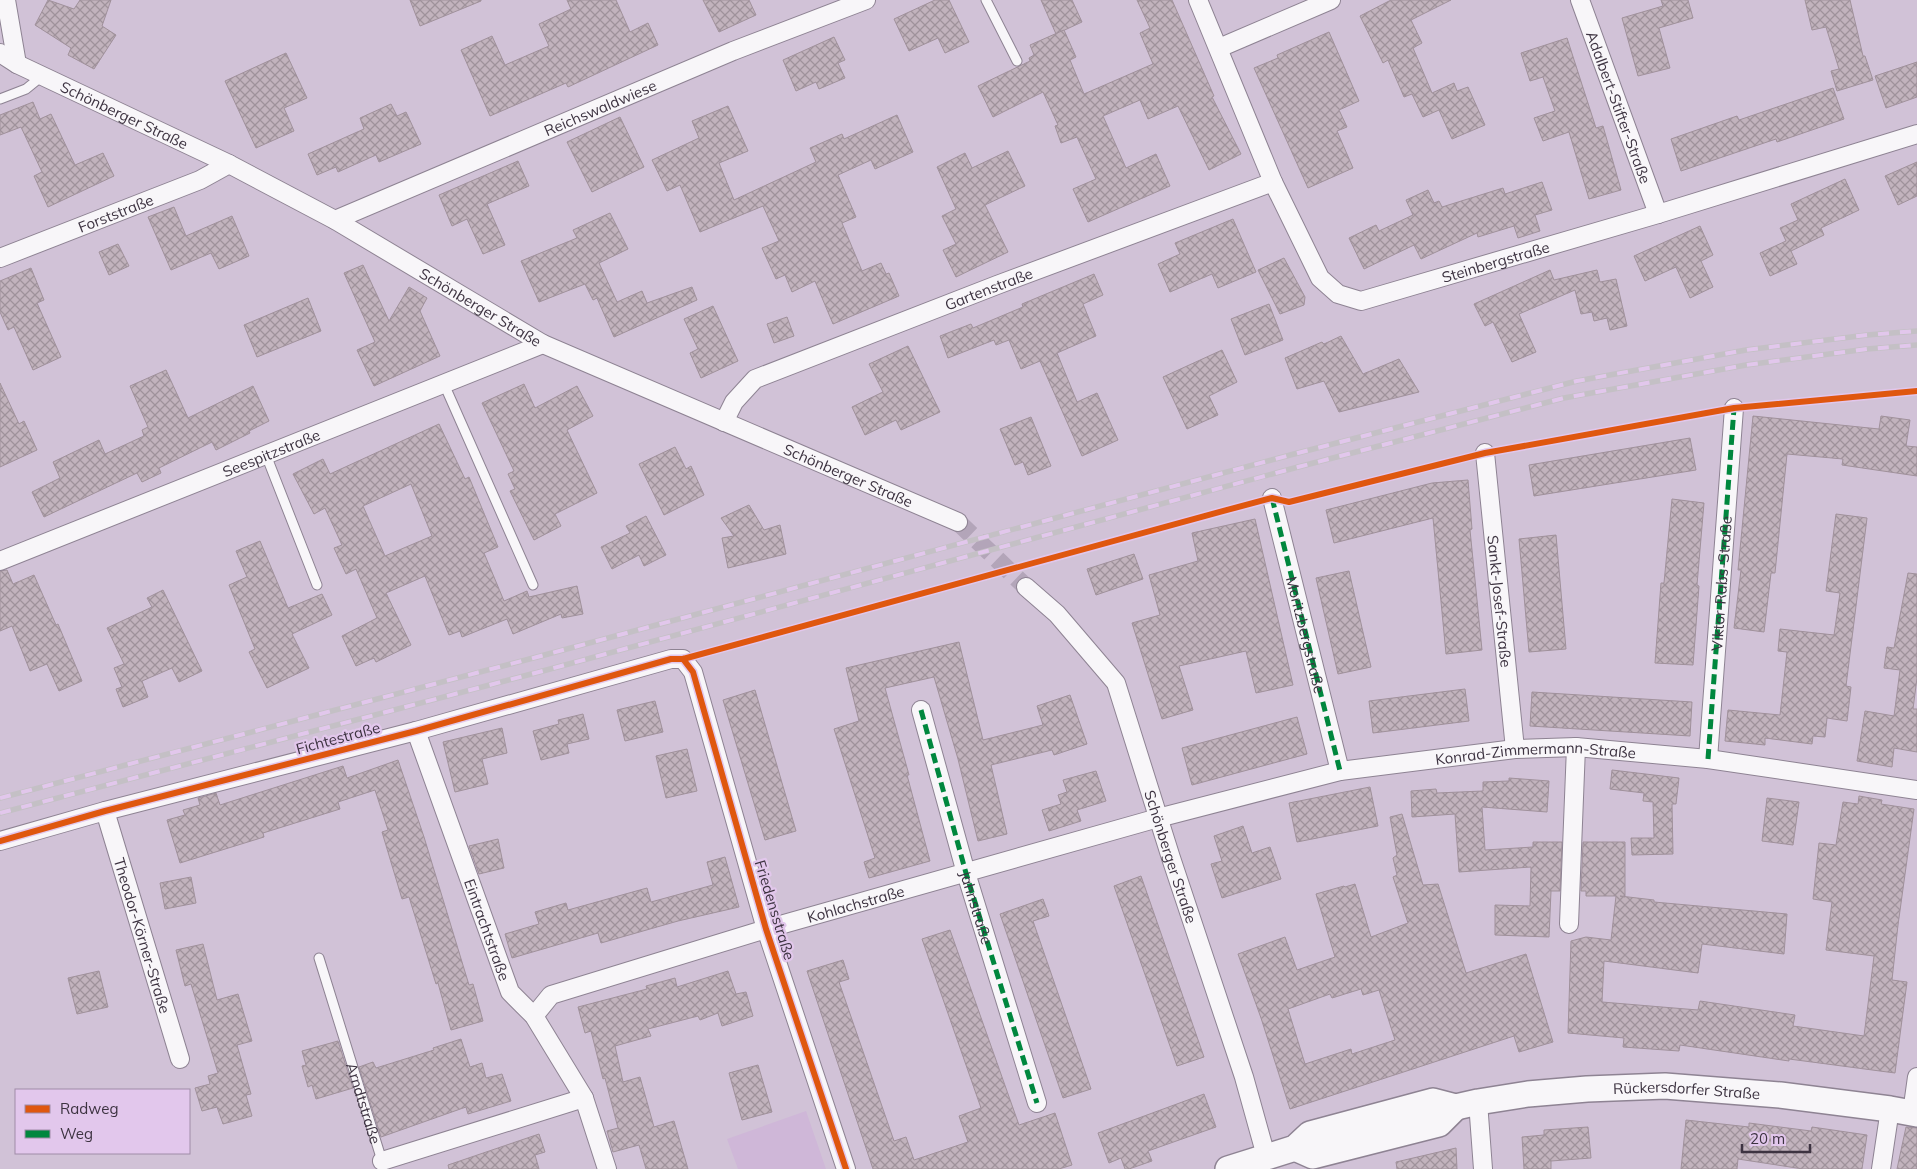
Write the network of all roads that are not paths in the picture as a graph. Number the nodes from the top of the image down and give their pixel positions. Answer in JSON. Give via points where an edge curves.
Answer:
{"nodes":[{"id":1,"x":6,"y":0,"type":"edge"},
{"id":2,"x":866,"y":0,"type":"edge"},
{"id":3,"x":986,"y":0,"type":"edge"},
{"id":4,"x":1198,"y":0,"type":"edge"},
{"id":5,"x":1331,"y":0,"type":"edge"},
{"id":6,"x":1580,"y":0,"type":"edge"},
{"id":7,"x":1219,"y":48,"type":"junction"},
{"id":8,"x":0,"y":53,"type":"edge"},
{"id":9,"x":1017,"y":61,"type":"dead end"},
{"id":10,"x":17,"y":64,"type":"junction"},
{"id":11,"x":42,"y":76,"type":"junction"},
{"id":12,"x":0,"y":99,"type":"edge"},
{"id":13,"x":1917,"y":134,"type":"edge"},
{"id":14,"x":229,"y":164,"type":"junction"},
{"id":15,"x":1273,"y":182,"type":"junction"},
{"id":16,"x":1658,"y":214,"type":"junction"},
{"id":17,"x":334,"y":220,"type":"junction"},
{"id":18,"x":0,"y":258,"type":"edge"},
{"id":19,"x":543,"y":344,"type":"junction"},
{"id":20,"x":444,"y":384,"type":"junction"},
{"id":21,"x":1734,"y":408,"type":"dead end"},
{"id":22,"x":724,"y":422,"type":"junction"},
{"id":23,"x":1485,"y":454,"type":"dead end"},
{"id":24,"x":266,"y":455,"type":"junction"},
{"id":25,"x":1272,"y":498,"type":"dead end"},
{"id":26,"x":958,"y":522,"type":"tunnel mouth"},
{"id":27,"x":0,"y":561,"type":"edge"},
{"id":28,"x":317,"y":585,"type":"dead end"},
{"id":29,"x":534,"y":585,"type":"dead end"},
{"id":30,"x":1026,"y":587,"type":"tunnel mouth"},
{"id":31,"x":683,"y":659,"type":"joint"},
{"id":32,"x":921,"y":710,"type":"dead end"},
{"id":33,"x":416,"y":731,"type":"junction"},
{"id":34,"x":1576,"y":747,"type":"junction"},
{"id":35,"x":1515,"y":749,"type":"junction"},
{"id":36,"x":1708,"y":759,"type":"junction"},
{"id":37,"x":1340,"y":771,"type":"junction"},
{"id":38,"x":1917,"y":790,"type":"edge"},
{"id":39,"x":105,"y":811,"type":"junction"},
{"id":40,"x":1158,"y":818,"type":"junction"},
{"id":41,"x":0,"y":841,"type":"edge"},
{"id":42,"x":966,"y":873,"type":"junction"},
{"id":43,"x":1569,"y":924,"type":"dead end"},
{"id":44,"x":766,"y":929,"type":"junction"},
{"id":45,"x":319,"y":958,"type":"dead end"},
{"id":46,"x":534,"y":1016,"type":"junction"},
{"id":47,"x":180,"y":1059,"type":"dead end"},
{"id":48,"x":1917,"y":1077,"type":"edge"},
{"id":49,"x":584,"y":1098,"type":"junction"},
{"id":50,"x":1037,"y":1103,"type":"dead end"},
{"id":51,"x":1467,"y":1104,"type":"junction"},
{"id":52,"x":1906,"y":1112,"type":"edge"},
{"id":53,"x":1266,"y":1156,"type":"junction"},
{"id":54,"x":383,"y":1165,"type":"edge"},
{"id":55,"x":607,"y":1169,"type":"edge"},
{"id":56,"x":846,"y":1169,"type":"edge"},
{"id":57,"x":1228,"y":1169,"type":"edge"},
{"id":58,"x":1483,"y":1169,"type":"edge"},
{"id":59,"x":1880,"y":1169,"type":"edge"}],
"edges":[{"from":1,"to":10,"type":"street"},
{"from":2,"to":17,"type":"street","name":"Reichswaldwiese","via":[[733,51]]},
{"from":3,"to":9,"type":"lane"},
{"from":4,"to":7,"type":"street","name":"Steinbergstraße"},
{"from":5,"to":7,"type":"street"},
{"from":6,"to":16,"type":"street","name":"Adalbert-Stifter-Straße"},
{"from":7,"to":15,"type":"street","name":"Steinbergstraße"},
{"from":8,"to":10,"type":"street","name":"Schönberger Straße"},
{"from":10,"to":11,"type":"street","name":"Schönberger Straße"},
{"from":11,"to":12,"type":"lane","via":[[26,89]]},
{"from":11,"to":14,"type":"street","name":"Schönberger Straße"},
{"from":13,"to":16,"type":"street","name":"Steinbergstraße"},
{"from":14,"to":17,"type":"street","name":"Schönberger Straße"},
{"from":14,"to":18,"type":"street","name":"Forststraße","via":[[200,180]]},
{"from":15,"to":16,"type":"street","name":"Steinbergstraße","via":[[1320,278],[1338,294],[1361,301]]},
{"from":15,"to":22,"type":"street","name":"Gartenstraße","via":[[755,379],[734,402]]},
{"from":17,"to":19,"type":"street","name":"Schönberger Straße"},
{"from":19,"to":20,"type":"street","name":"Seespitzstraße"},
{"from":19,"to":22,"type":"street","name":"Schönberger Straße"},
{"from":20,"to":24,"type":"street","name":"Seespitzstraße"},
{"from":20,"to":29,"type":"lane"},
{"from":21,"to":36,"type":"street","name":"Viktor-Rabs-Straße"},
{"from":22,"to":26,"type":"street","name":"Schönberger Straße"},
{"from":23,"to":35,"type":"street","name":"Sankt-Josef-Straße"},
{"from":24,"to":27,"type":"street","name":"Seespitzstraße"},
{"from":24,"to":28,"type":"lane"},
{"from":25,"to":37,"type":"street","name":"Moritzbergstraße"},
{"from":30,"to":40,"type":"street","name":"Schönberger Straße","via":[[1057,614],[1116,683]]},
{"from":31,"to":33,"type":"street","name":"Fichtestraße","via":[[671,659]]},
{"from":31,"to":44,"type":"street","name":"Friedensstraße","via":[[693,672]]},
{"from":32,"to":42,"type":"street","name":"Jahnstraße"},
{"from":33,"to":39,"type":"street","name":"Fichtestraße"},
{"from":33,"to":46,"type":"street","name":"Eintrachtstraße","via":[[510,992]]},
{"from":34,"to":35,"type":"street","name":"Konrad-Zimmermann-Straße"},
{"from":34,"to":36,"type":"street","name":"Konrad-Zimmermann-Straße"},
{"from":34,"to":43,"type":"street"},
{"from":35,"to":37,"type":"street","name":"Konrad-Zimmermann-Straße"},
{"from":36,"to":38,"type":"street","name":"Konrad-Zimmermann-Straße"},
{"from":37,"to":40,"type":"street","name":"Konrad-Zimmermann-Straße"},
{"from":39,"to":41,"type":"street","name":"Fichtestraße"},
{"from":39,"to":47,"type":"street","name":"Theodor-Körner-Straße"},
{"from":40,"to":42,"type":"street","name":"Kohlachstraße"},
{"from":40,"to":53,"type":"street","name":"Schönberger Straße","via":[[1244,1077]]},
{"from":42,"to":44,"type":"street","name":"Kohlachstraße"},
{"from":42,"to":50,"type":"street","name":"Jahnstraße"},
{"from":44,"to":46,"type":"street","name":"Kohlachstraße","via":[[551,996]]},
{"from":44,"to":56,"type":"street","name":"Friedensstraße"},
{"from":45,"to":54,"type":"lane","name":"Arndtstraße"},
{"from":46,"to":49,"type":"street","name":"Eintrachtstraße"},
{"from":48,"to":52,"type":"street"},
{"from":49,"to":54,"type":"street","name":"Arndtstraße"},
{"from":49,"to":55,"type":"street","name":"Eintrachtstraße"},
{"from":51,"to":52,"type":"main road","name":"Rückersdorfer Straße","via":[[1528,1094],[1665,1086],[1780,1095]]},
{"from":51,"to":53,"type":"main road","name":"Rückersdorfer Straße","via":[[1433,1101],[1310,1134],[1295,1148]]},
{"from":51,"to":58,"type":"street"},
{"from":52,"to":59,"type":"street"},
{"from":53,"to":57,"type":"main road","name":"Rückersdorfer Straße"}]}
